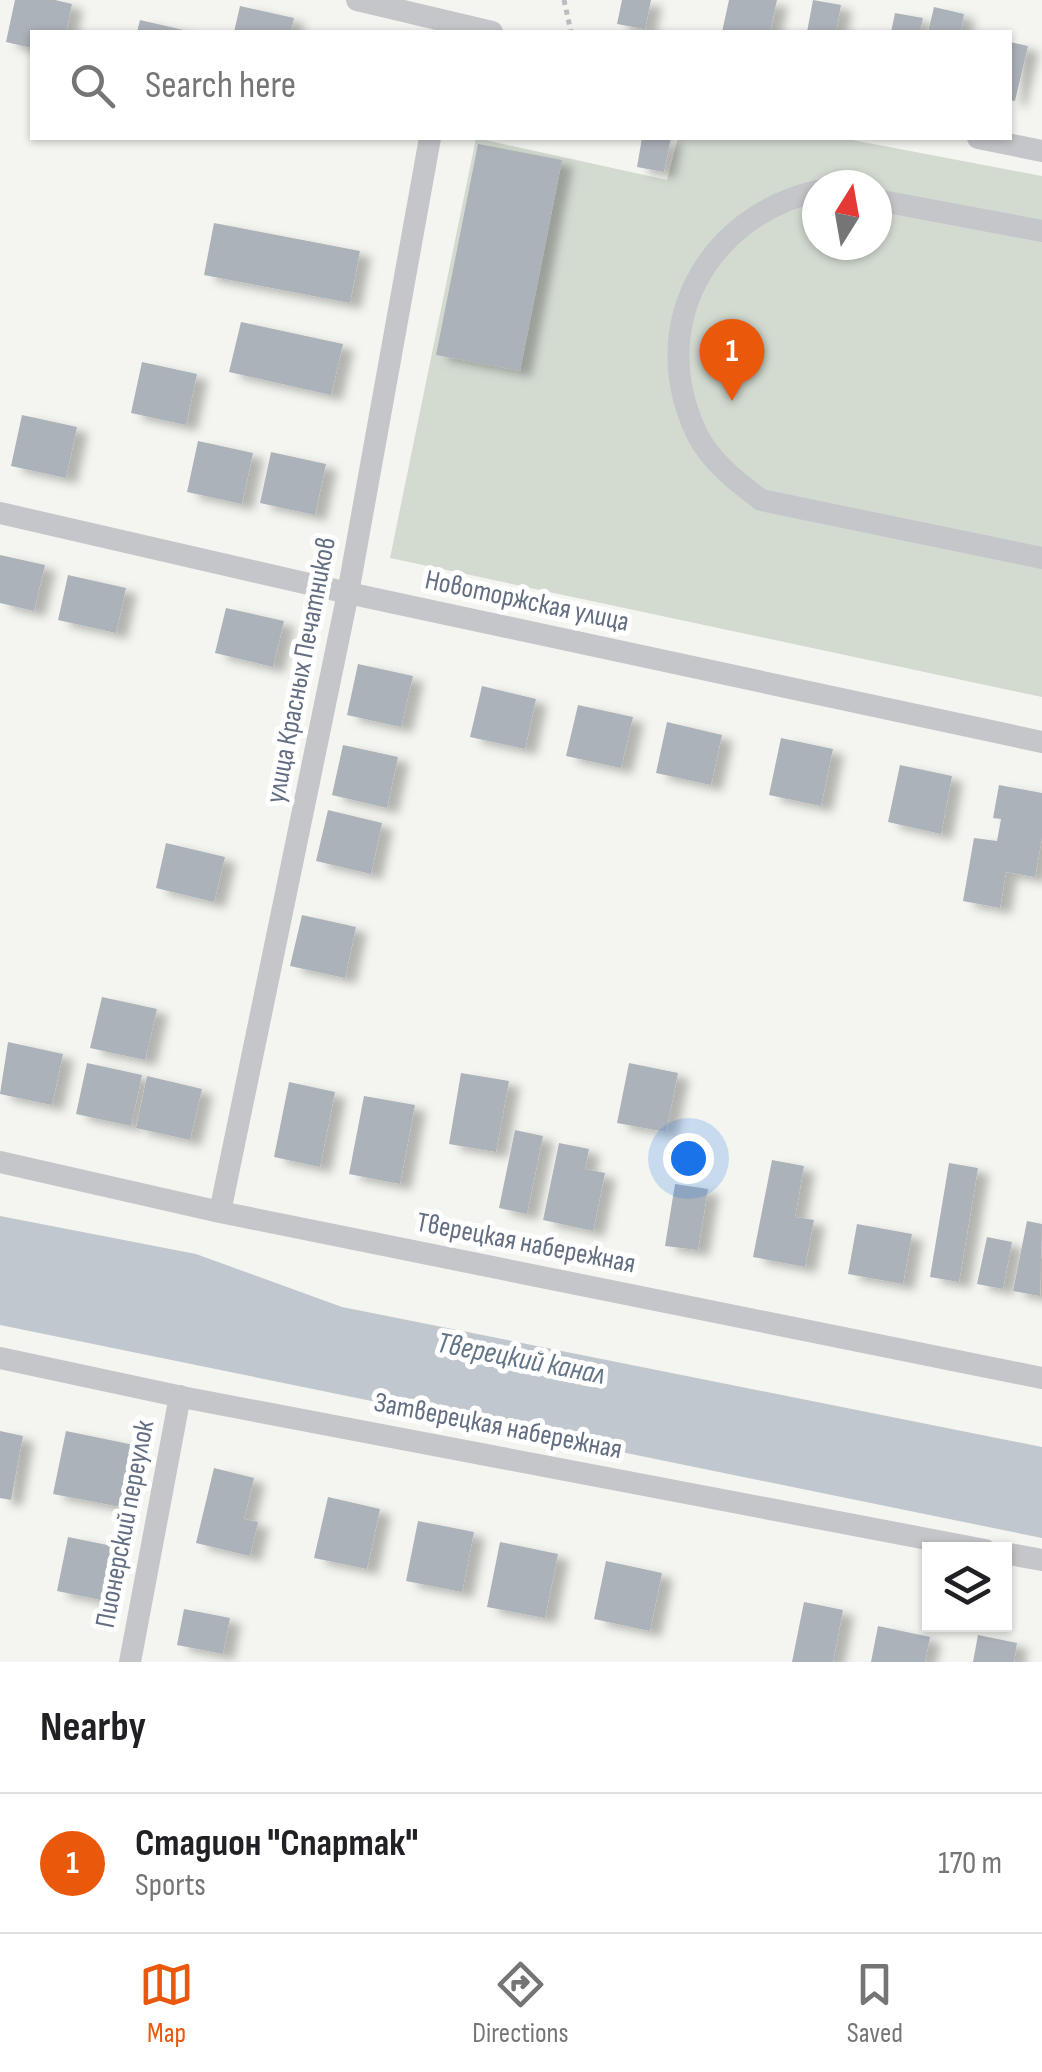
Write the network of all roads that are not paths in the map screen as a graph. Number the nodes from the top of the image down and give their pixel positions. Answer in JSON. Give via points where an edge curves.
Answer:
{"nodes":[{"id":1,"x":357,"y":0,"type":"edge"},
{"id":2,"x":451,"y":18,"type":"edge"},
{"id":3,"x":486,"y":30,"type":"edge"},
{"id":4,"x":430,"y":140,"type":"edge"},
{"id":5,"x":988,"y":140,"type":"edge"},
{"id":6,"x":1042,"y":151,"type":"edge"},
{"id":7,"x":802,"y":194,"type":"edge"},
{"id":8,"x":892,"y":203,"type":"edge"},
{"id":9,"x":1042,"y":231,"type":"edge"},
{"id":10,"x":0,"y":513,"type":"edge"},
{"id":11,"x":1042,"y":558,"type":"edge"},
{"id":12,"x":348,"y":593,"type":"junction"},
{"id":13,"x":1042,"y":742,"type":"edge"},
{"id":14,"x":0,"y":1162,"type":"edge"},
{"id":15,"x":220,"y":1212,"type":"junction"},
{"id":16,"x":0,"y":1358,"type":"edge"},
{"id":17,"x":1042,"y":1378,"type":"edge"},
{"id":18,"x":180,"y":1396,"type":"junction"},
{"id":19,"x":943,"y":1542,"type":"edge"},
{"id":20,"x":1012,"y":1554,"type":"edge"},
{"id":21,"x":1042,"y":1560,"type":"edge"},
{"id":22,"x":130,"y":1662,"type":"edge"}],
"edges":[{"from":1,"to":2,"type":"street"},
{"from":2,"to":3,"type":"street"},
{"from":4,"to":12,"type":"street","name":"улица Красных Печатников"},
{"from":5,"to":6,"type":"street"},
{"from":7,"to":11,"type":"street","via":[[758,212],[720,244],[694,282],[678,337],[680,385],[698,436],[723,470],[761,500]]},
{"from":8,"to":9,"type":"street"},
{"from":10,"to":12,"type":"street","name":"Новоторжская улица"},
{"from":12,"to":13,"type":"street","name":"Новоторжская улица"},
{"from":12,"to":15,"type":"street","name":"улица Красных Печатников"},
{"from":14,"to":15,"type":"street","name":"Тверецкая набережная"},
{"from":15,"to":17,"type":"street","name":"Тверецкая набережная"},
{"from":16,"to":18,"type":"street","name":"Затверецкая набережная"},
{"from":18,"to":19,"type":"street","name":"Затверецкая набережная"},
{"from":18,"to":22,"type":"street","name":"Пионерский переулок"},
{"from":20,"to":21,"type":"street"}]}
